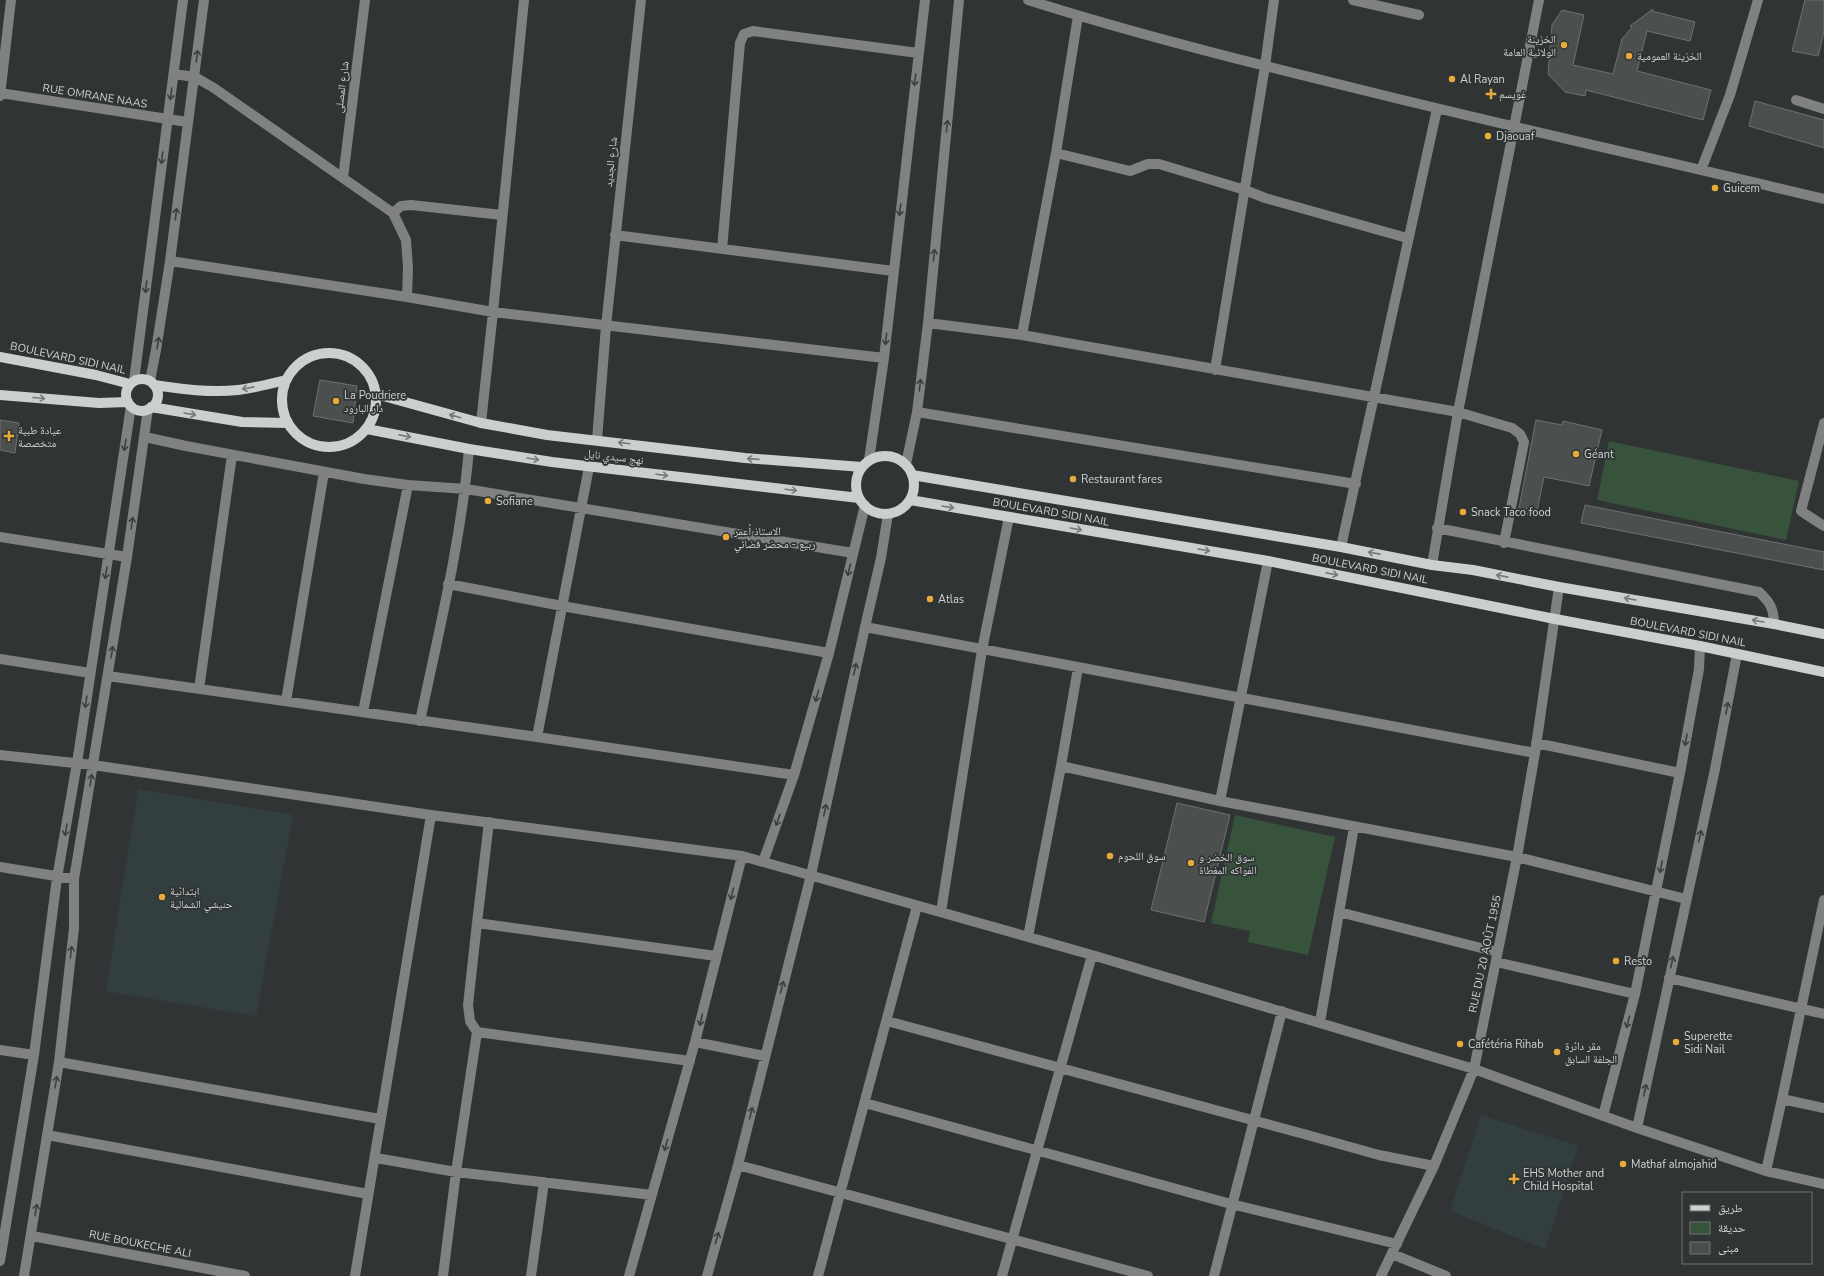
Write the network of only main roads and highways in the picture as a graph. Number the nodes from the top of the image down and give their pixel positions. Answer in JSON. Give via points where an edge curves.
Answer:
{"nodes":[{"id":1,"x":0,"y":356,"type":"edge"},
{"id":2,"x":286,"y":380,"type":"junction"},
{"id":3,"x":132,"y":382,"type":"junction"},
{"id":4,"x":152,"y":383,"type":"junction"},
{"id":5,"x":376,"y":394,"type":"junction"},
{"id":6,"x":0,"y":395,"type":"edge"},
{"id":7,"x":129,"y":404,"type":"junction"},
{"id":8,"x":150,"y":408,"type":"junction"},
{"id":9,"x":288,"y":423,"type":"junction"},
{"id":10,"x":367,"y":428,"type":"junction"},
{"id":11,"x":866,"y":464,"type":"junction"},
{"id":12,"x":912,"y":475,"type":"junction"},
{"id":13,"x":910,"y":500,"type":"junction"},
{"id":14,"x":862,"y":502,"type":"junction"},
{"id":15,"x":1824,"y":634,"type":"edge"},
{"id":16,"x":1824,"y":672,"type":"edge"}],
"edges":[{"from":1,"to":3,"type":"main road","name":"BOULEVARD SIDI NAIL"},
{"from":2,"to":4,"type":"main road","one_way":true,"via":[[238,390],[219,391],[197,391]]},
{"from":2,"to":5,"type":"main road","via":[[295,368],[307,359],[321,354],[336,353],[350,358],[363,367],[371,379]]},
{"from":2,"to":9,"type":"main road","via":[[282,409]]},
{"from":3,"to":4,"type":"main road","via":[[139,379]]},
{"from":3,"to":7,"type":"main road","via":[[126,393]]},
{"from":4,"to":8,"type":"main road","via":[[156,389],[157,399]]},
{"from":5,"to":10,"type":"main road","via":[[375,412]]},
{"from":11,"to":5,"type":"main road","name":"نهج سيدي نايل","one_way":true,"via":[[745,458],[547,435],[481,424]]},
{"from":6,"to":7,"type":"main road","one_way":true},
{"from":7,"to":8,"type":"main road","via":[[141,410]]},
{"from":8,"to":9,"type":"main road","one_way":true,"via":[[242,422]]},
{"from":9,"to":10,"type":"main road","via":[[297,435],[310,444],[326,448],[356,440]]},
{"from":10,"to":14,"type":"main road","name":"نهج سيدي نايل","one_way":true,"via":[[469,449],[589,467]]},
{"from":11,"to":12,"type":"main road","via":[[876,457],[892,456],[906,464]]},
{"from":11,"to":14,"type":"main road","via":[[856,482]]},
{"from":12,"to":13,"type":"main road","via":[[913,492]]},
{"from":15,"to":12,"type":"main road","name":"BOULEVARD SIDI NAIL","one_way":true,"via":[[1473,570]]},
{"from":13,"to":14,"type":"main road","via":[[904,507],[888,514],[871,510]]},
{"from":13,"to":16,"type":"main road","name":"BOULEVARD SIDI NAIL","one_way":true,"via":[[1268,561]]}]}
